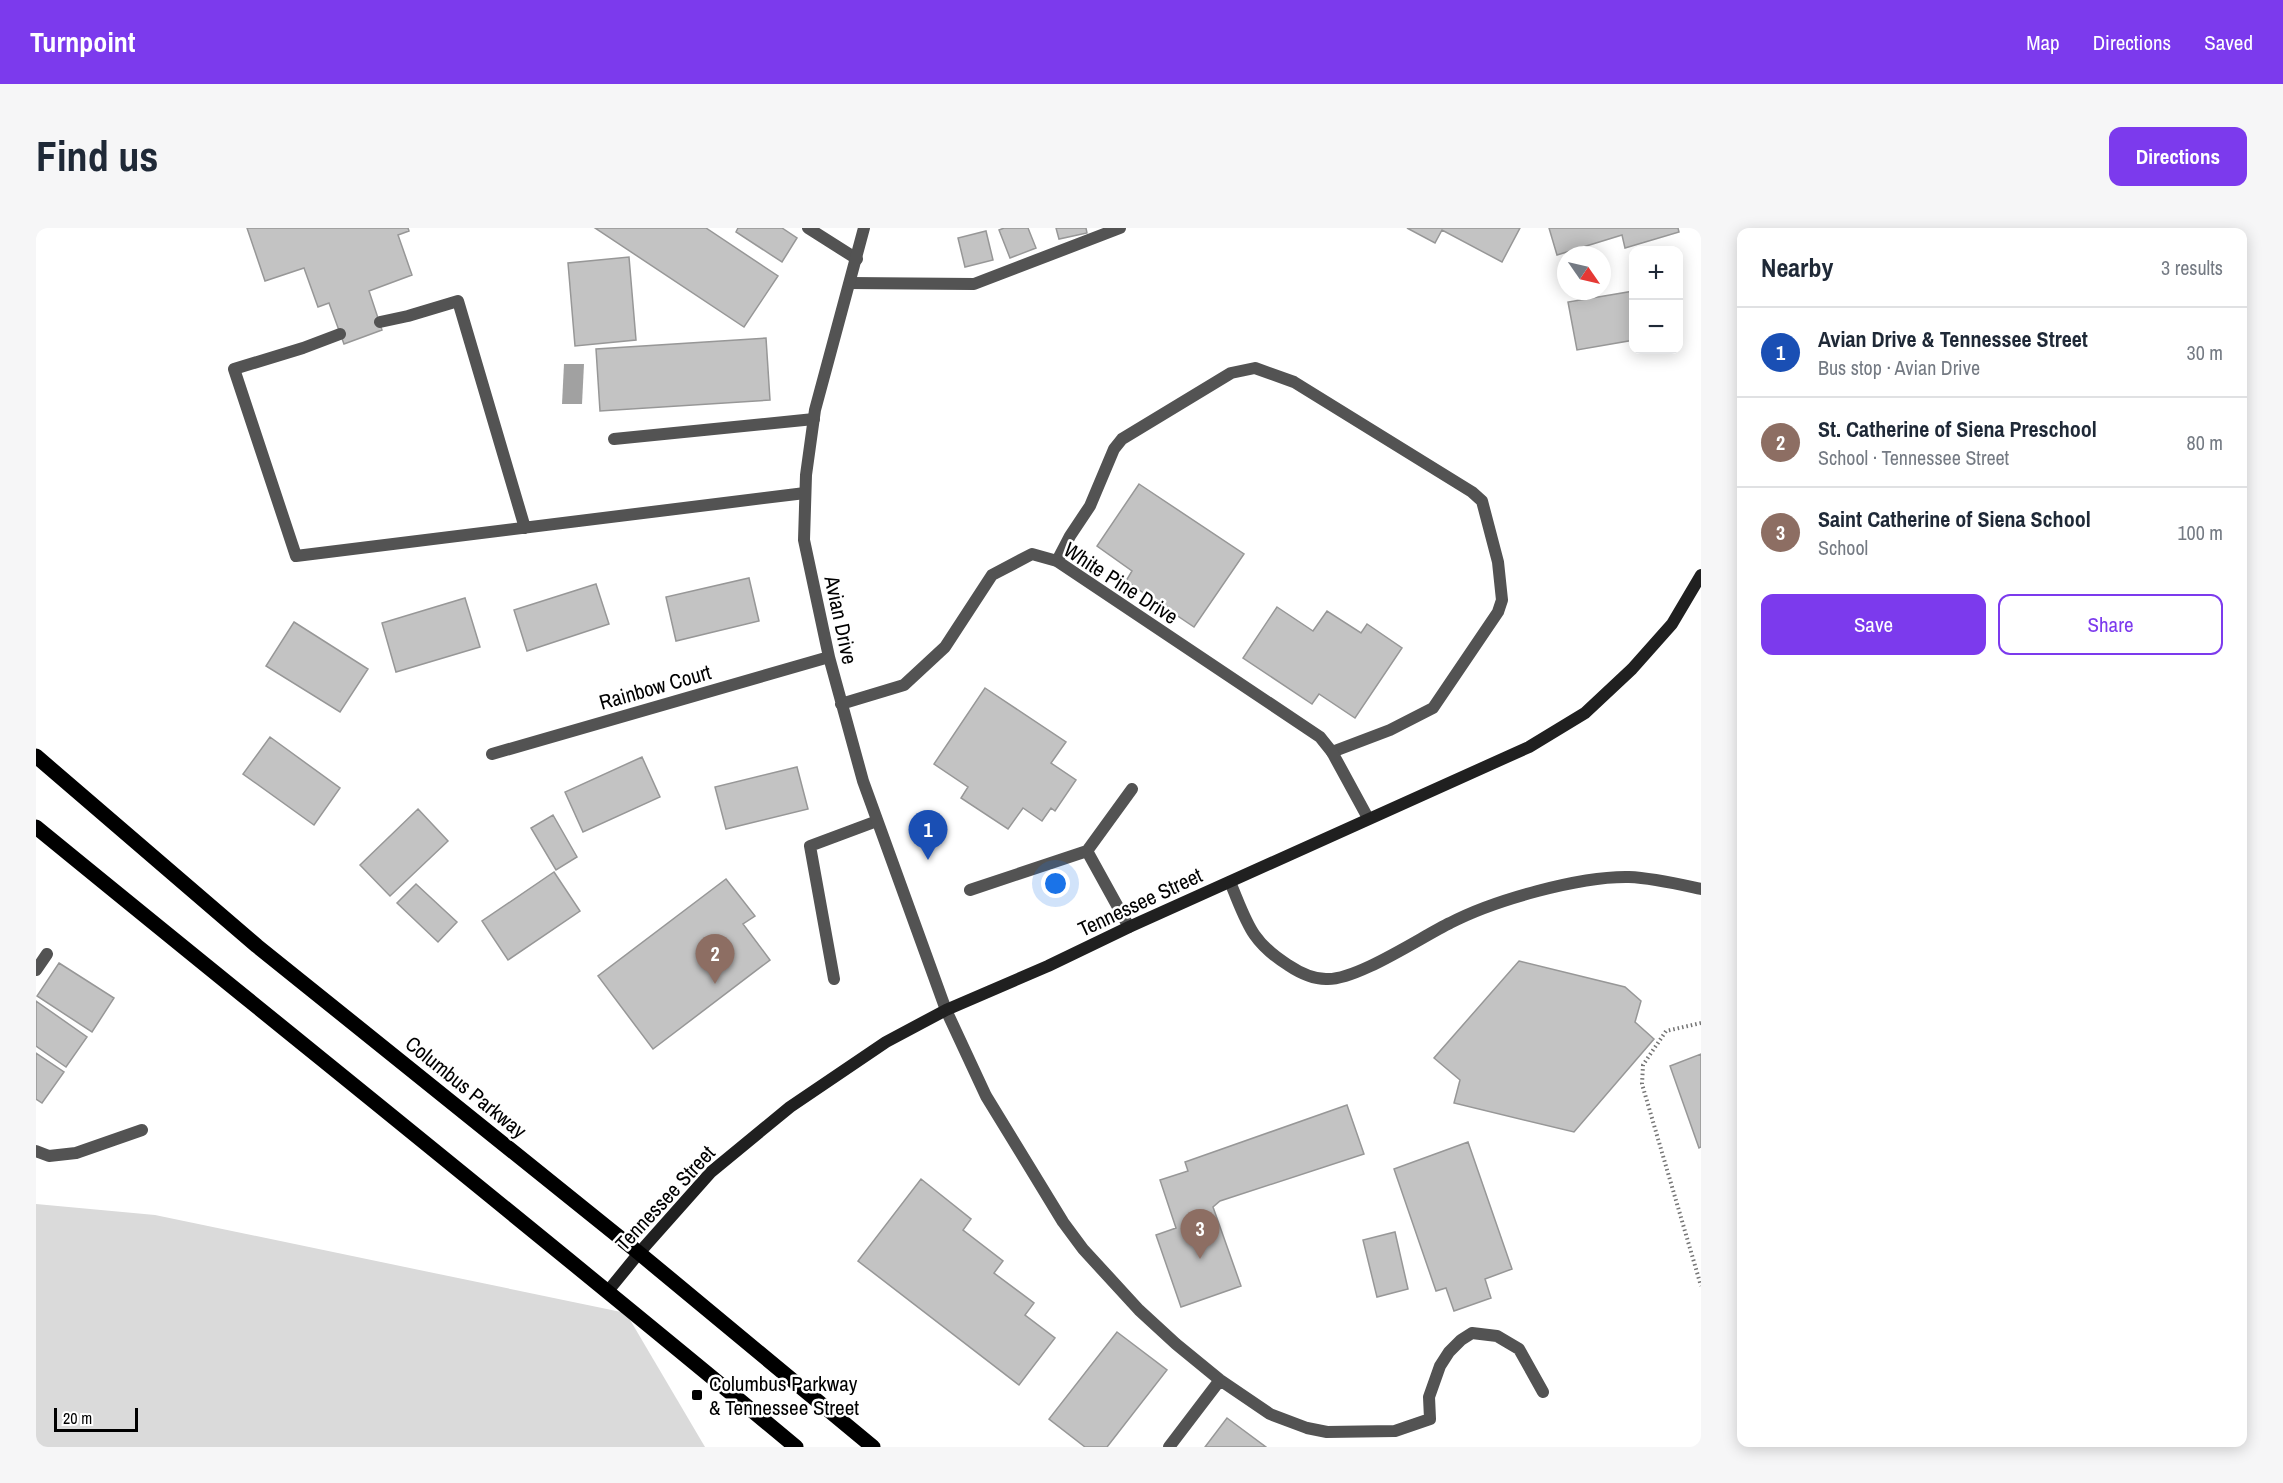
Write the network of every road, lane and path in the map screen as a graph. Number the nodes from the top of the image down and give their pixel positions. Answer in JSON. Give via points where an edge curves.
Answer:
{"nodes":[{"id":1,"x":808,"y":228,"type":"edge"},
{"id":2,"x":864,"y":228,"type":"edge"},
{"id":3,"x":1119,"y":228,"type":"edge"},
{"id":4,"x":857,"y":259,"type":"junction"},
{"id":5,"x":850,"y":283,"type":"junction"},
{"id":6,"x":380,"y":322,"type":"dead end"},
{"id":7,"x":340,"y":334,"type":"dead end"},
{"id":8,"x":814,"y":419,"type":"junction"},
{"id":9,"x":614,"y":439,"type":"dead end"},
{"id":10,"x":805,"y":493,"type":"junction"},
{"id":11,"x":525,"y":528,"type":"junction"},
{"id":12,"x":1057,"y":561,"type":"junction"},
{"id":13,"x":1701,"y":574,"type":"edge"},
{"id":14,"x":829,"y":657,"type":"junction"},
{"id":15,"x":841,"y":704,"type":"junction"},
{"id":16,"x":1332,"y":752,"type":"junction"},
{"id":17,"x":492,"y":754,"type":"dead end"},
{"id":18,"x":36,"y":756,"type":"edge"},
{"id":19,"x":1132,"y":789,"type":"dead end"},
{"id":20,"x":1368,"y":818,"type":"junction"},
{"id":21,"x":877,"y":821,"type":"junction"},
{"id":22,"x":36,"y":827,"type":"edge"},
{"id":23,"x":1087,"y":851,"type":"junction"},
{"id":24,"x":1230,"y":882,"type":"junction"},
{"id":25,"x":1701,"y":889,"type":"edge"},
{"id":26,"x":970,"y":890,"type":"dead end"},
{"id":27,"x":1129,"y":927,"type":"junction"},
{"id":28,"x":47,"y":954,"type":"dead end"},
{"id":29,"x":36,"y":970,"type":"edge"},
{"id":30,"x":834,"y":979,"type":"dead end"},
{"id":31,"x":946,"y":1010,"type":"junction"},
{"id":32,"x":1701,"y":1023,"type":"edge"},
{"id":33,"x":142,"y":1130,"type":"dead end"},
{"id":34,"x":36,"y":1151,"type":"edge"},
{"id":35,"x":639,"y":1253,"type":"junction"},
{"id":36,"x":1701,"y":1286,"type":"edge"},
{"id":37,"x":609,"y":1291,"type":"junction"},
{"id":38,"x":1220,"y":1380,"type":"junction"},
{"id":39,"x":1543,"y":1392,"type":"dead end"},
{"id":40,"x":796,"y":1447,"type":"edge"},
{"id":41,"x":873,"y":1447,"type":"edge"},
{"id":42,"x":1169,"y":1447,"type":"edge"}],
"edges":[{"from":1,"to":4,"type":"street"},
{"from":2,"to":4,"type":"street","name":"Avian Drive"},
{"from":3,"to":5,"type":"street","via":[[974,284]]},
{"from":4,"to":5,"type":"street","name":"Avian Drive"},
{"from":5,"to":8,"type":"street","name":"Avian Drive"},
{"from":6,"to":11,"type":"street","via":[[458,301]]},
{"from":7,"to":11,"type":"street","via":[[234,369],[296,556]]},
{"from":8,"to":9,"type":"street"},
{"from":8,"to":10,"type":"street","name":"Avian Drive"},
{"from":10,"to":11,"type":"street"},
{"from":10,"to":14,"type":"street","name":"Avian Drive","via":[[804,540]]},
{"from":12,"to":15,"type":"street","name":"White Pine Drive","via":[[1032,554],[992,575],[945,647],[904,685]]},
{"from":12,"to":16,"type":"street","name":"White Pine Drive","via":[[1277,707],[1320,737]]},
{"from":12,"to":16,"type":"street","via":[[1090,506],[1122,439],[1231,373],[1256,368],[1294,381],[1472,492],[1482,501],[1498,562],[1502,600],[1498,612],[1433,708]]},
{"from":13,"to":20,"type":"main road","name":"Tennessee Street","via":[[1672,624],[1585,713],[1529,747]]},
{"from":14,"to":15,"type":"street","name":"Avian Drive"},
{"from":14,"to":17,"type":"street","name":"Rainbow Court"},
{"from":15,"to":21,"type":"street","name":"Avian Drive"},
{"from":16,"to":20,"type":"street","name":"White Pine Drive"},
{"from":18,"to":35,"type":"main road","name":"Columbus Parkway","via":[[257,946]]},
{"from":19,"to":23,"type":"street"},
{"from":20,"to":24,"type":"main road","name":"Tennessee Street"},
{"from":21,"to":30,"type":"street","via":[[810,846]]},
{"from":21,"to":31,"type":"street","name":"Avian Drive"},
{"from":22,"to":37,"type":"main road"},
{"from":23,"to":26,"type":"street"},
{"from":23,"to":27,"type":"street"},
{"from":24,"to":25,"type":"street","via":[[1251,931],[1270,954],[1307,975],[1327,980],[1350,975],[1452,921],[1543,890],[1629,877]]},
{"from":24,"to":27,"type":"main road","name":"Tennessee Street"},
{"from":27,"to":31,"type":"main road","name":"Tennessee Street"},
{"from":28,"to":29,"type":"street"},
{"from":31,"to":35,"type":"main road","name":"Tennessee Street","via":[[886,1042],[789,1107],[711,1172]]},
{"from":31,"to":38,"type":"street","name":"Avian Drive","via":[[986,1096],[1063,1222],[1139,1310]]},
{"from":32,"to":36,"type":"path","via":[[1666,1031],[1660,1037],[1643,1065],[1642,1084]]},
{"from":33,"to":34,"type":"street","via":[[76,1152],[49,1156]]},
{"from":35,"to":37,"type":"main road","name":"Tennessee Street"},
{"from":35,"to":41,"type":"main road","name":"Columbus Parkway"},
{"from":37,"to":40,"type":"main road"},
{"from":38,"to":39,"type":"street","name":"Avian Drive","via":[[1270,1414],[1307,1428],[1327,1432],[1395,1431],[1430,1419],[1429,1397],[1440,1366],[1461,1340],[1472,1333],[1483,1333],[1519,1349]]},
{"from":38,"to":42,"type":"street"}]}
